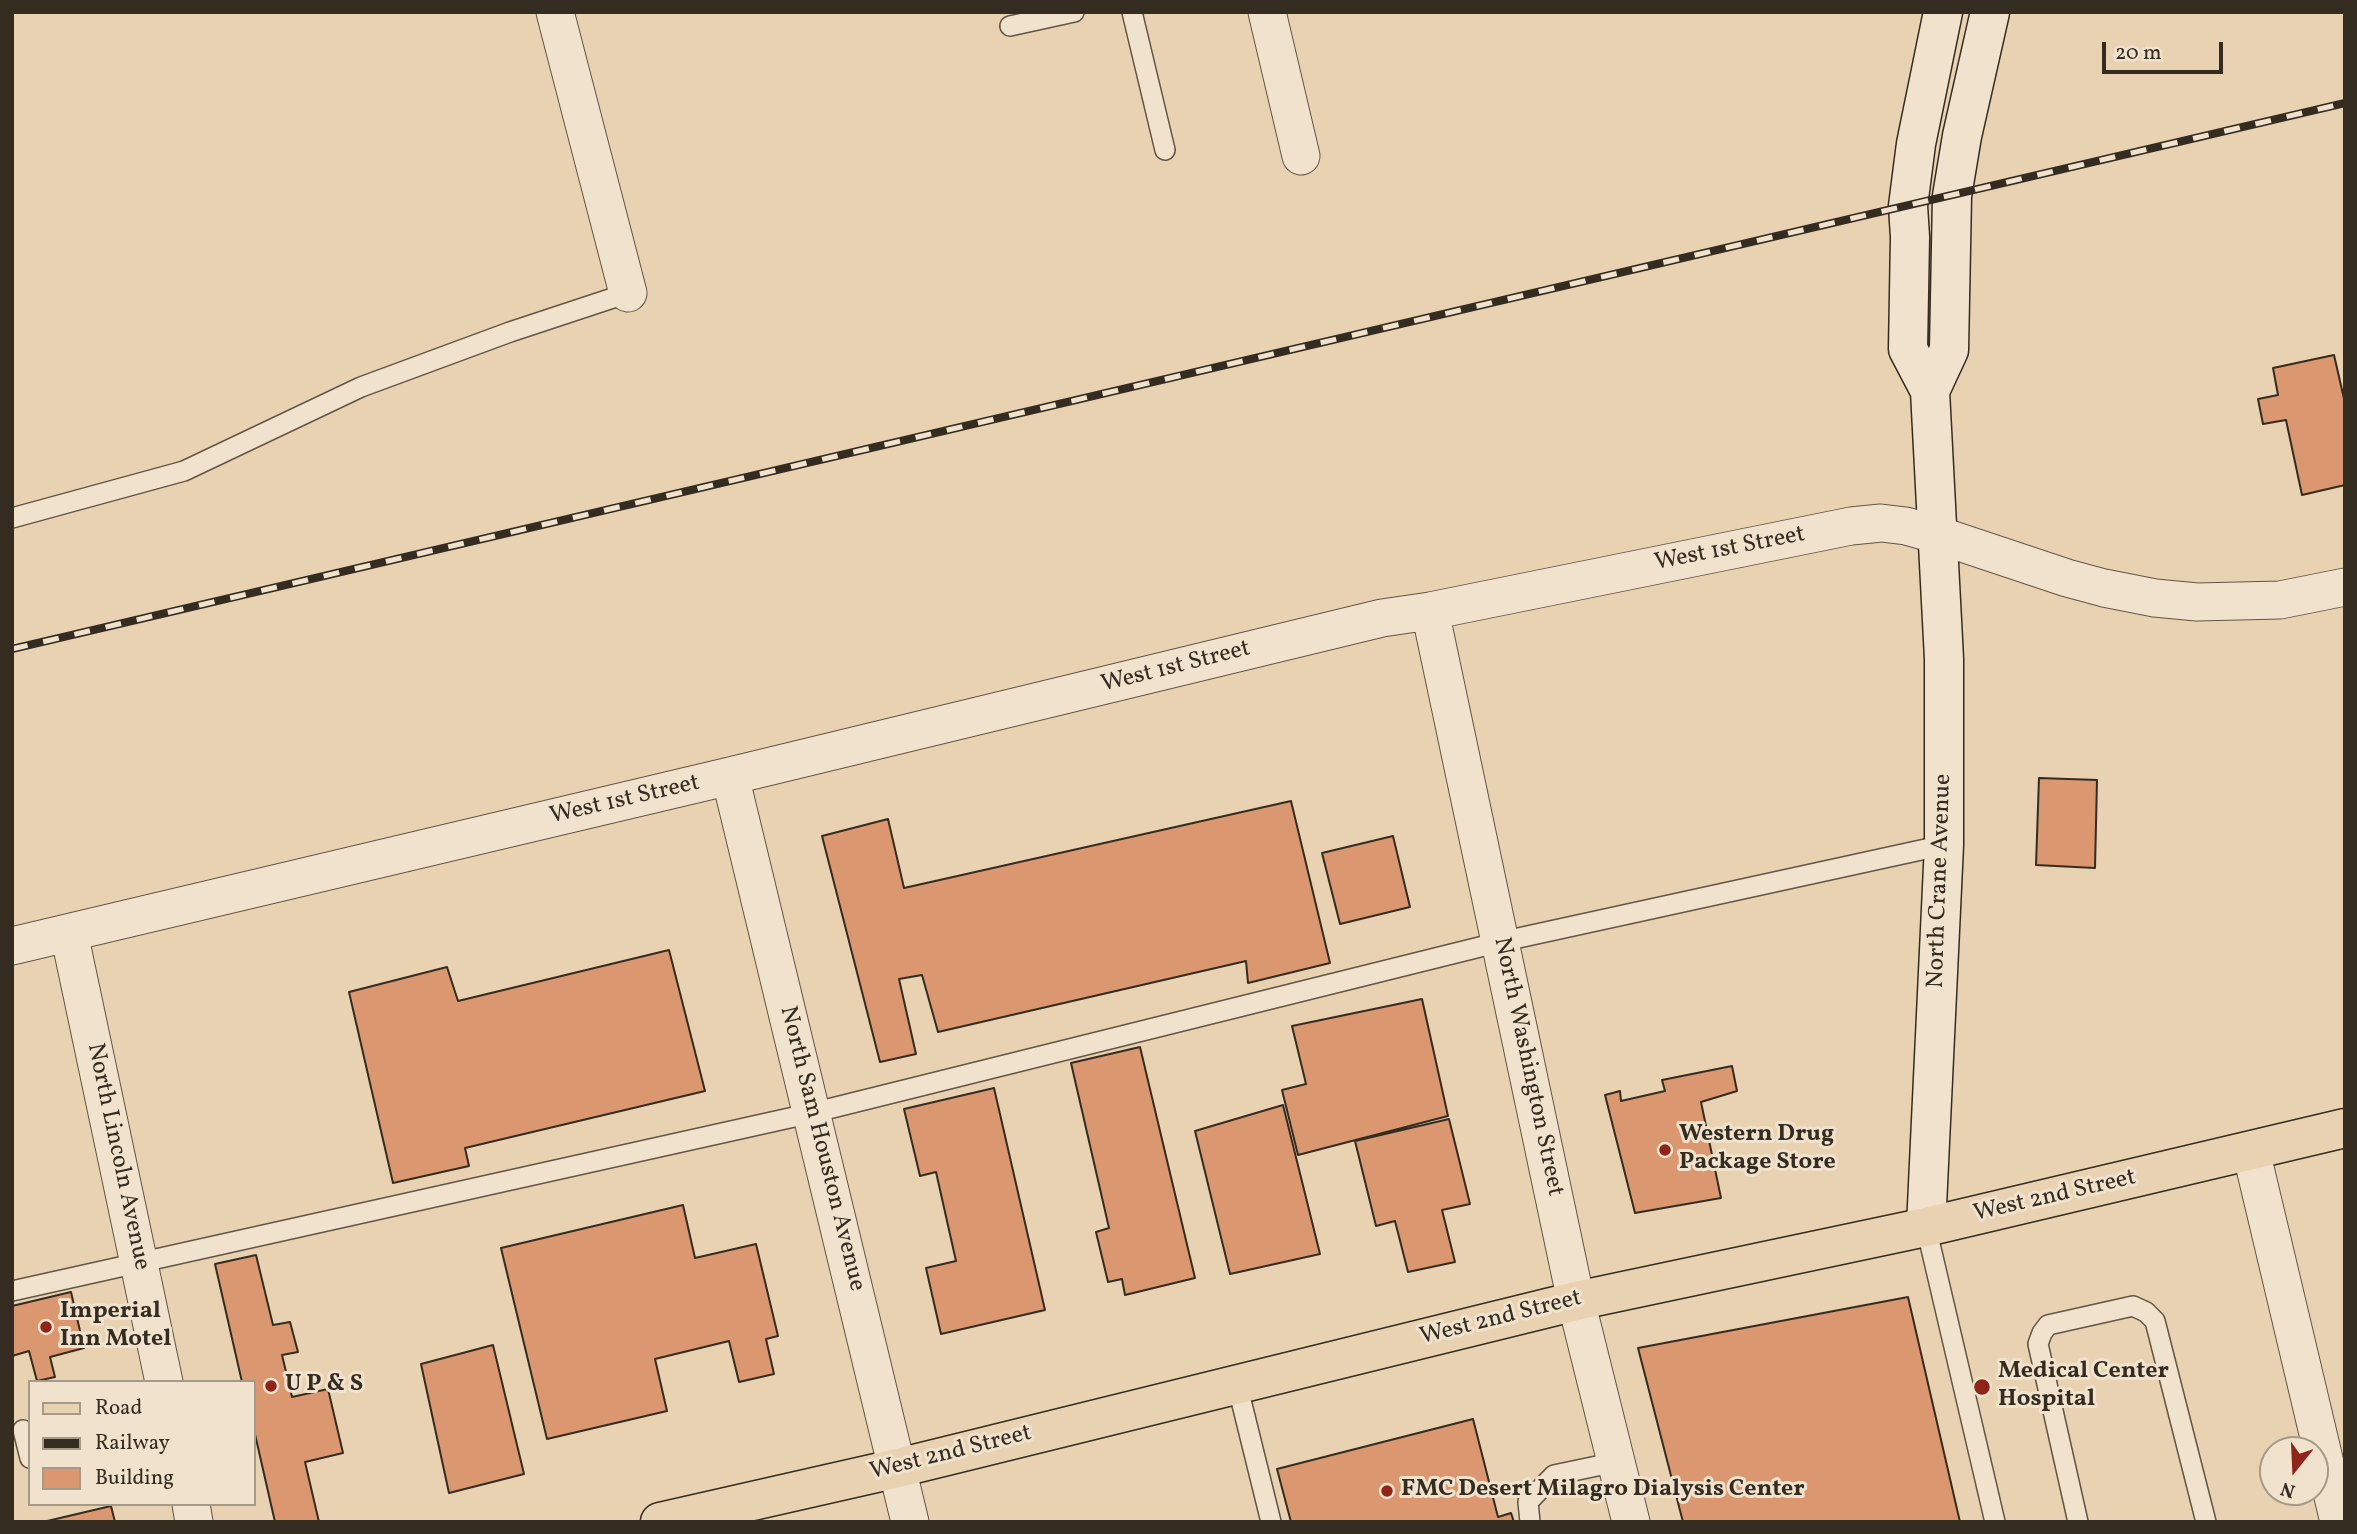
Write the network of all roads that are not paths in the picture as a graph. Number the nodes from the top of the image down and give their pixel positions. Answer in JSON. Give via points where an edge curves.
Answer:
{"nodes":[{"id":1,"x":555,"y":12,"type":"edge"},
{"id":2,"x":1074,"y":12,"type":"edge"},
{"id":3,"x":1132,"y":12,"type":"edge"},
{"id":4,"x":1267,"y":12,"type":"edge"},
{"id":5,"x":1943,"y":12,"type":"edge"},
{"id":6,"x":1990,"y":12,"type":"edge"},
{"id":7,"x":1010,"y":26,"type":"dead end"},
{"id":8,"x":1165,"y":150,"type":"dead end"},
{"id":9,"x":1301,"y":156,"type":"dead end"},
{"id":10,"x":628,"y":293,"type":"joint"},
{"id":11,"x":1930,"y":391,"type":"junction"},
{"id":12,"x":12,"y":518,"type":"edge"},
{"id":13,"x":1938,"y":535,"type":"junction"},
{"id":14,"x":2345,"y":587,"type":"edge"},
{"id":15,"x":1430,"y":611,"type":"junction"},
{"id":16,"x":730,"y":776,"type":"junction"},
{"id":17,"x":1944,"y":845,"type":"junction"},
{"id":18,"x":69,"y":933,"type":"junction"},
{"id":19,"x":1500,"y":942,"type":"junction"},
{"id":20,"x":12,"y":946,"type":"edge"},
{"id":21,"x":812,"y":1113,"type":"junction"},
{"id":22,"x":2345,"y":1128,"type":"edge"},
{"id":23,"x":2251,"y":1151,"type":"junction"},
{"id":24,"x":1926,"y":1227,"type":"junction"},
{"id":25,"x":139,"y":1261,"type":"junction"},
{"id":26,"x":12,"y":1291,"type":"edge"},
{"id":27,"x":1576,"y":1301,"type":"junction"},
{"id":28,"x":164,"y":1380,"type":"edge"},
{"id":29,"x":1237,"y":1384,"type":"junction"},
{"id":30,"x":22,"y":1430,"type":"edge"},
{"id":31,"x":28,"y":1451,"type":"edge"},
{"id":32,"x":1616,"y":1462,"type":"junction"},
{"id":33,"x":898,"y":1468,"type":"junction"},
{"id":34,"x":660,"y":1522,"type":"edge"},
{"id":35,"x":910,"y":1522,"type":"edge"},
{"id":36,"x":1271,"y":1522,"type":"edge"},
{"id":37,"x":1530,"y":1522,"type":"edge"},
{"id":38,"x":1630,"y":1522,"type":"edge"},
{"id":39,"x":1995,"y":1522,"type":"edge"},
{"id":40,"x":2078,"y":1522,"type":"edge"},
{"id":41,"x":2206,"y":1522,"type":"edge"},
{"id":42,"x":2339,"y":1522,"type":"edge"}],
"edges":[{"from":1,"to":10,"type":"street"},
{"from":2,"to":7,"type":"lane"},
{"from":3,"to":8,"type":"lane"},
{"from":4,"to":9,"type":"street"},
{"from":5,"to":11,"type":"main road","via":[[1908,206],[1908,349]]},
{"from":6,"to":11,"type":"main road","via":[[1952,195],[1949,351]]},
{"from":10,"to":12,"type":"lane","via":[[361,387],[184,471]]},
{"from":11,"to":13,"type":"main road","name":"North Crane Avenue"},
{"from":13,"to":14,"type":"street","name":"West 1st Street","via":[[2067,578],[2155,598],[2280,600]]},
{"from":13,"to":15,"type":"street","name":"West 1st Street","via":[[1881,523],[1851,526]]},
{"from":13,"to":17,"type":"main road","name":"North Crane Avenue","via":[[1944,659]]},
{"from":15,"to":16,"type":"street","name":"West 1st Street","via":[[1382,618]]},
{"from":15,"to":19,"type":"street","name":"North Washington Street"},
{"from":16,"to":18,"type":"street","name":"West 1st Street"},
{"from":16,"to":21,"type":"street","name":"North Sam Houston Avenue"},
{"from":17,"to":19,"type":"lane"},
{"from":17,"to":24,"type":"main road","name":"North Crane Avenue"},
{"from":18,"to":20,"type":"street","name":"West 1st Street"},
{"from":18,"to":25,"type":"street","name":"North Lincoln Avenue"},
{"from":19,"to":21,"type":"lane"},
{"from":19,"to":27,"type":"street","name":"North Washington Street"},
{"from":21,"to":25,"type":"lane"},
{"from":21,"to":33,"type":"street","name":"North Sam Houston Avenue"},
{"from":22,"to":23,"type":"main road","name":"West 2nd Street"},
{"from":23,"to":24,"type":"main road","name":"West 2nd Street"},
{"from":23,"to":42,"type":"street"},
{"from":24,"to":27,"type":"main road","name":"West 2nd Street"},
{"from":24,"to":39,"type":"lane"},
{"from":25,"to":26,"type":"lane"},
{"from":25,"to":28,"type":"street","name":"North Lincoln Avenue"},
{"from":27,"to":29,"type":"main road","name":"West 2nd Street"},
{"from":27,"to":32,"type":"street","name":"North Washington Street"},
{"from":29,"to":33,"type":"main road","name":"West 2nd Street"},
{"from":29,"to":36,"type":"lane"},
{"from":30,"to":31,"type":"lane"},
{"from":32,"to":37,"type":"lane","via":[[1554,1475],[1528,1502]]},
{"from":32,"to":38,"type":"street","name":"North Washington Street"},
{"from":33,"to":34,"type":"main road","name":"West 2nd Street"},
{"from":33,"to":35,"type":"street","name":"North Sam Houston Avenue"},
{"from":40,"to":41,"type":"lane","via":[[2038,1344],[2048,1325],[2133,1306],[2155,1321]]}]}
